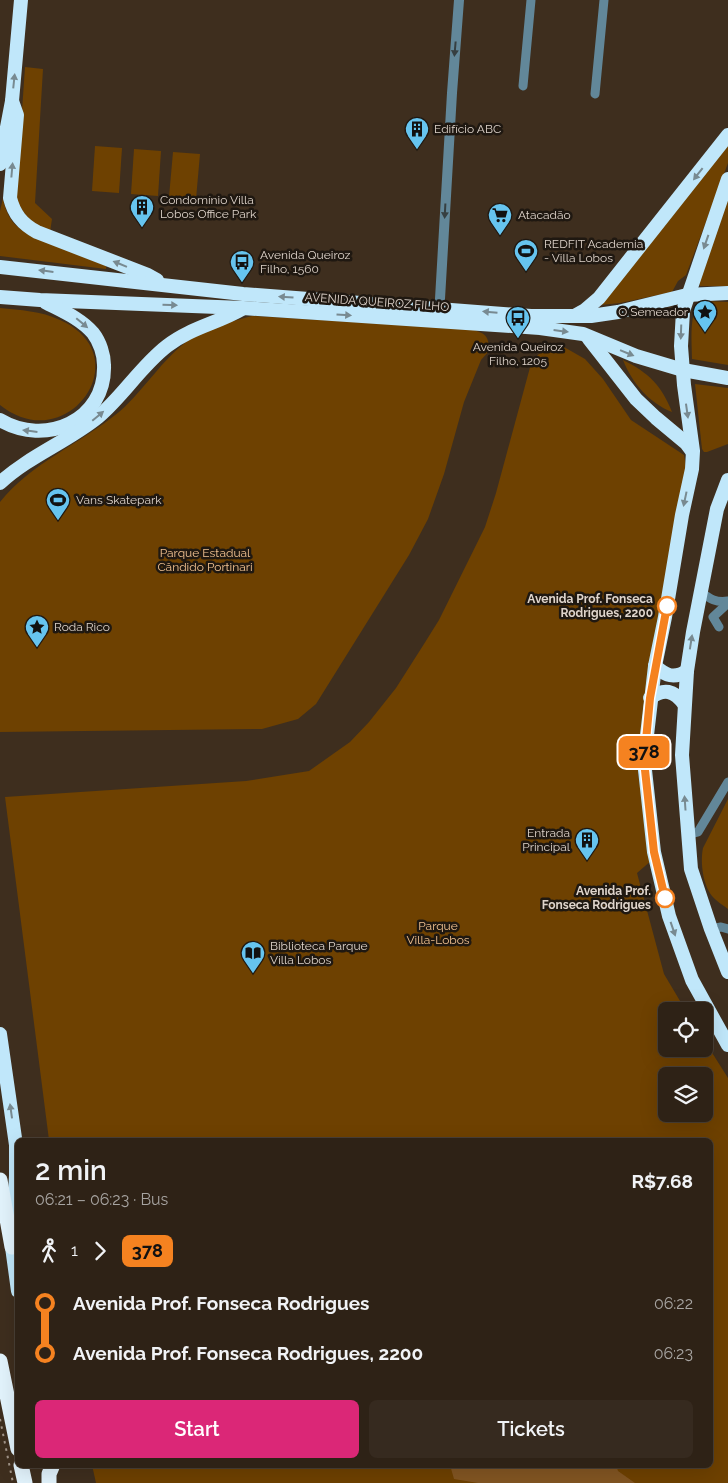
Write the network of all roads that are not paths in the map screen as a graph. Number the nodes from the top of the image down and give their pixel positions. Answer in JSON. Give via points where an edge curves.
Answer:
{"nodes":[{"id":1,"x":21,"y":0,"type":"edge"},
{"id":2,"x":459,"y":0,"type":"edge"},
{"id":3,"x":531,"y":0,"type":"edge"},
{"id":4,"x":604,"y":0,"type":"edge"},
{"id":5,"x":523,"y":86,"type":"dead end"},
{"id":6,"x":595,"y":94,"type":"dead end"},
{"id":7,"x":12,"y":101,"type":"junction"},
{"id":8,"x":728,"y":135,"type":"edge"},
{"id":9,"x":0,"y":164,"type":"edge"},
{"id":10,"x":728,"y":181,"type":"edge"},
{"id":11,"x":0,"y":267,"type":"edge"},
{"id":12,"x":164,"y":285,"type":"junction"},
{"id":13,"x":728,"y":293,"type":"edge"},
{"id":14,"x":688,"y":295,"type":"junction"},
{"id":15,"x":0,"y":297,"type":"edge"},
{"id":16,"x":40,"y":300,"type":"junction"},
{"id":17,"x":243,"y":308,"type":"junction"},
{"id":18,"x":439,"y":314,"type":"junction"},
{"id":19,"x":574,"y":316,"type":"junction"},
{"id":20,"x":583,"y":334,"type":"junction"},
{"id":21,"x":683,"y":370,"type":"junction"},
{"id":22,"x":728,"y":378,"type":"edge"},
{"id":23,"x":0,"y":420,"type":"edge"},
{"id":24,"x":692,"y":452,"type":"junction"},
{"id":25,"x":728,"y":480,"type":"edge"},
{"id":26,"x":0,"y":483,"type":"edge"},
{"id":27,"x":701,"y":592,"type":"junction"},
{"id":28,"x":728,"y":602,"type":"edge"},
{"id":29,"x":719,"y":627,"type":"dead end"},
{"id":30,"x":655,"y":666,"type":"junction"},
{"id":31,"x":686,"y":671,"type":"junction"},
{"id":32,"x":650,"y":698,"type":"junction"},
{"id":33,"x":684,"y":704,"type":"junction"},
{"id":34,"x":728,"y":782,"type":"edge"},
{"id":35,"x":687,"y":835,"type":"junction"},
{"id":36,"x":711,"y":929,"type":"junction"},
{"id":37,"x":728,"y":929,"type":"edge"},
{"id":38,"x":728,"y":972,"type":"edge"},
{"id":39,"x":0,"y":1034,"type":"edge"},
{"id":40,"x":728,"y":1045,"type":"edge"},
{"id":41,"x":15,"y":1138,"type":"edge"},
{"id":42,"x":0,"y":1180,"type":"edge"},
{"id":43,"x":15,"y":1194,"type":"edge"},
{"id":44,"x":12,"y":1246,"type":"junction"},
{"id":45,"x":15,"y":1268,"type":"edge"},
{"id":46,"x":0,"y":1361,"type":"edge"},
{"id":47,"x":15,"y":1434,"type":"edge"},
{"id":48,"x":22,"y":1468,"type":"edge"},
{"id":49,"x":51,"y":1468,"type":"edge"},
{"id":50,"x":52,"y":1468,"type":"edge"},
{"id":51,"x":25,"y":1483,"type":"edge"},
{"id":52,"x":49,"y":1483,"type":"edge"},
{"id":53,"x":56,"y":1483,"type":"edge"}],
"edges":[{"from":7,"to":1,"type":"highway","one_way":true},
{"from":2,"to":18,"type":"street","one_way":true},
{"from":3,"to":5,"type":"street"},
{"from":4,"to":6,"type":"street"},
{"from":7,"to":9,"type":"highway"},
{"from":12,"to":7,"type":"highway","one_way":true,"via":[[148,275],[37,232],[18,217],[10,198],[17,115]]},
{"from":8,"to":19,"type":"highway","one_way":true,"via":[[599,298]]},
{"from":10,"to":14,"type":"highway","one_way":true},
{"from":12,"to":11,"type":"highway","name":"AVENIDA QUEIROZ FILHO","one_way":true},
{"from":18,"to":12,"type":"highway","name":"AVENIDA QUEIROZ FILHO","one_way":true},
{"from":13,"to":14,"type":"highway","name":"AVENIDA QUEIROZ FILHO"},
{"from":14,"to":19,"type":"highway","name":"AVENIDA QUEIROZ FILHO","via":[[618,312]]},
{"from":14,"to":21,"type":"highway","one_way":true,"via":[[681,328]]},
{"from":15,"to":16,"type":"highway","name":"AVENIDA QUEIROZ FILHO"},
{"from":16,"to":17,"type":"highway","name":"AVENIDA QUEIROZ FILHO","one_way":true},
{"from":16,"to":23,"type":"highway","one_way":true,"via":[[74,317],[96,337],[104,360],[103,387],[91,407],[58,429],[25,431]]},
{"from":17,"to":18,"type":"highway","name":"AVENIDA QUEIROZ FILHO","one_way":true},
{"from":26,"to":17,"type":"highway","one_way":true,"via":[[20,466],[98,416],[171,343]]},
{"from":19,"to":18,"type":"highway","name":"AVENIDA QUEIROZ FILHO","one_way":true},
{"from":18,"to":20,"type":"highway","name":"AVENIDA QUEIROZ FILHO","one_way":true},
{"from":20,"to":21,"type":"highway","name":"AVENIDA QUEIROZ FILHO","one_way":true,"via":[[636,356]]},
{"from":20,"to":24,"type":"highway","via":[[636,399]]},
{"from":21,"to":22,"type":"highway","name":"AVENIDA QUEIROZ FILHO"},
{"from":21,"to":24,"type":"highway","one_way":true},
{"from":24,"to":30,"type":"highway","one_way":true,"via":[[692,469]]},
{"from":25,"to":27,"type":"highway","via":[[717,509]]},
{"from":27,"to":28,"type":"street","via":[[713,600]]},
{"from":31,"to":27,"type":"highway","one_way":true},
{"from":28,"to":29,"type":"street","via":[[713,617]]},
{"from":30,"to":31,"type":"highway","via":[[669,676]]},
{"from":30,"to":32,"type":"highway"},
{"from":31,"to":33,"type":"highway"},
{"from":32,"to":33,"type":"highway","via":[[666,692],[676,695]]},
{"from":32,"to":40,"type":"highway","one_way":true,"via":[[644,761],[657,867],[669,916],[692,980]]},
{"from":35,"to":33,"type":"highway","one_way":true,"via":[[682,755]]},
{"from":34,"to":35,"type":"street","via":[[698,832]]},
{"from":35,"to":36,"type":"highway","via":[[690,868]]},
{"from":36,"to":37,"type":"street"},
{"from":36,"to":38,"type":"highway"},
{"from":41,"to":39,"type":"highway","one_way":true},
{"from":42,"to":44,"type":"highway"},
{"from":44,"to":43,"type":"highway","one_way":true},
{"from":44,"to":45,"type":"highway"},
{"from":46,"to":47,"type":"highway"},
{"from":48,"to":51,"type":"highway"},
{"from":49,"to":52,"type":"highway"},
{"from":50,"to":53,"type":"highway"}]}
